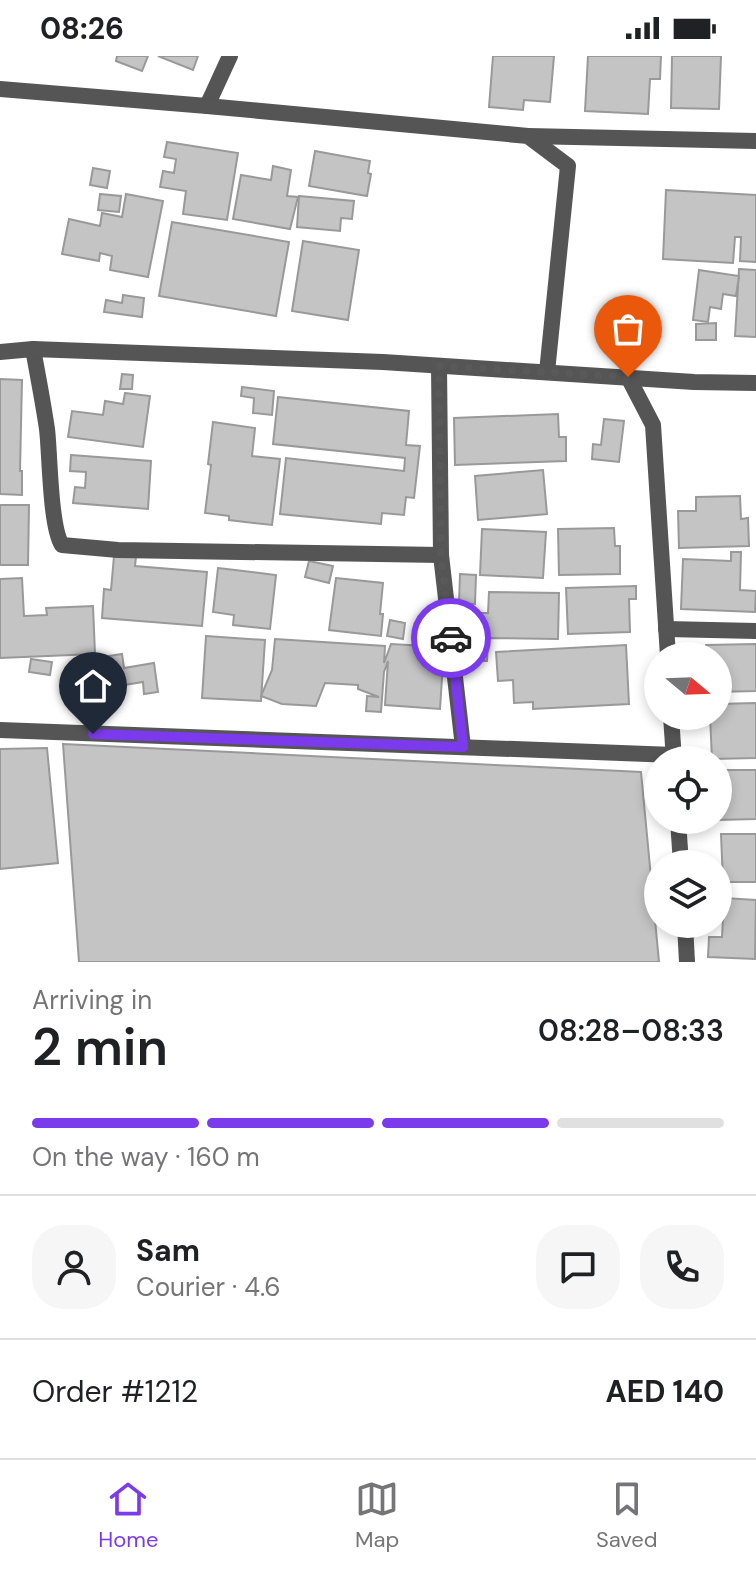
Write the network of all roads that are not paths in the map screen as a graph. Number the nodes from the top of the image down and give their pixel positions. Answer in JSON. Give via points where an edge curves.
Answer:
{"nodes":[{"id":1,"x":230,"y":56,"type":"edge"},
{"id":2,"x":0,"y":89,"type":"edge"},
{"id":3,"x":207,"y":106,"type":"junction"},
{"id":4,"x":528,"y":136,"type":"junction"},
{"id":5,"x":756,"y":141,"type":"edge"},
{"id":6,"x":33,"y":349,"type":"junction"},
{"id":7,"x":0,"y":352,"type":"edge"},
{"id":8,"x":439,"y":366,"type":"junction"},
{"id":9,"x":547,"y":372,"type":"junction"},
{"id":10,"x":628,"y":377,"type":"junction"},
{"id":11,"x":756,"y":383,"type":"edge"},
{"id":12,"x":441,"y":555,"type":"junction"},
{"id":13,"x":666,"y":629,"type":"junction"},
{"id":14,"x":756,"y":631,"type":"edge"},
{"id":15,"x":667,"y":642,"type":"edge"},
{"id":16,"x":0,"y":730,"type":"edge"},
{"id":17,"x":463,"y":747,"type":"junction"},
{"id":18,"x":644,"y":756,"type":"edge"},
{"id":19,"x":686,"y":938,"type":"edge"},
{"id":20,"x":687,"y":962,"type":"edge"}],
"edges":[{"from":1,"to":3,"type":"street"},
{"from":2,"to":3,"type":"street"},
{"from":3,"to":4,"type":"street"},
{"from":4,"to":5,"type":"street"},
{"from":4,"to":9,"type":"street","via":[[568,166]]},
{"from":6,"to":7,"type":"street"},
{"from":6,"to":8,"type":"street"},
{"from":6,"to":12,"type":"street","via":[[62,545]]},
{"from":8,"to":9,"type":"street"},
{"from":8,"to":12,"type":"street"},
{"from":9,"to":10,"type":"street"},
{"from":10,"to":11,"type":"street"},
{"from":10,"to":13,"type":"street","via":[[653,425]]},
{"from":12,"to":17,"type":"street"},
{"from":13,"to":14,"type":"street"},
{"from":13,"to":15,"type":"street"},
{"from":16,"to":17,"type":"street"},
{"from":17,"to":18,"type":"street"},
{"from":19,"to":20,"type":"street"}]}
